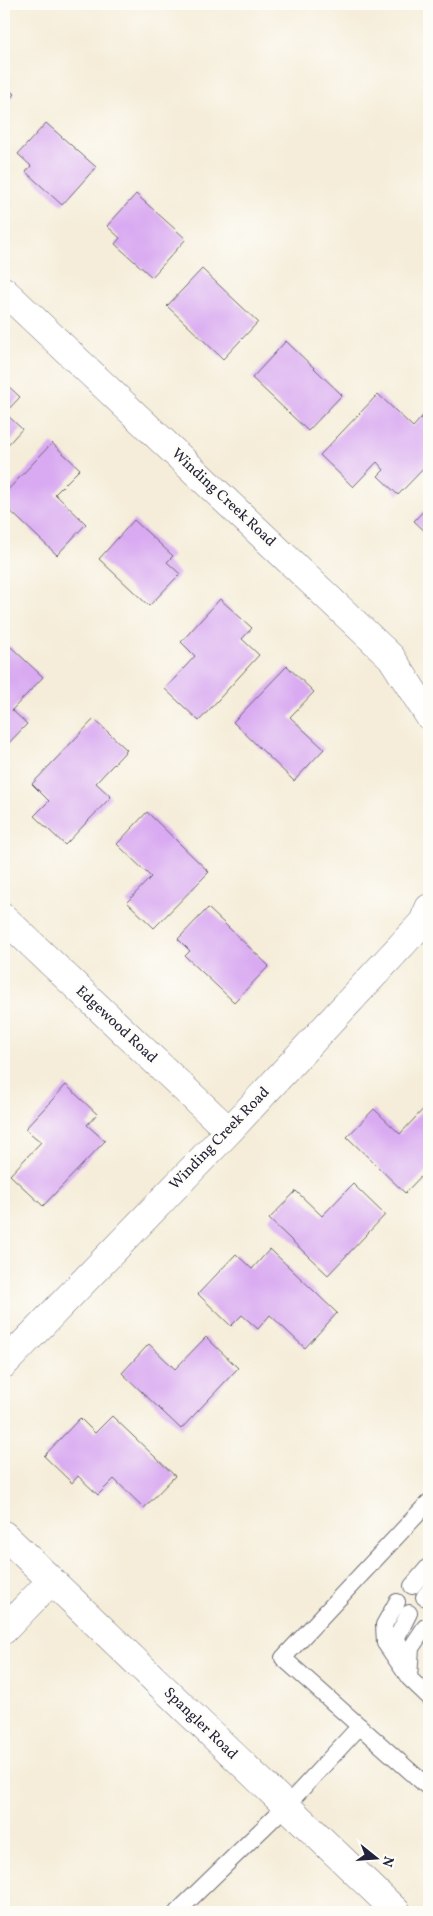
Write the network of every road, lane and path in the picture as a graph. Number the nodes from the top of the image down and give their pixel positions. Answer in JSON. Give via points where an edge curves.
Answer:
{"nodes":[{"id":1,"x":4,"y":291,"type":"edge"},
{"id":2,"x":429,"y":716,"type":"edge"},
{"id":3,"x":429,"y":908,"type":"edge"},
{"id":4,"x":4,"y":918,"type":"edge"},
{"id":5,"x":229,"y":1131,"type":"junction"},
{"id":6,"x":4,"y":1364,"type":"edge"},
{"id":7,"x":429,"y":1502,"type":"edge"},
{"id":8,"x":4,"y":1536,"type":"edge"},
{"id":9,"x":429,"y":1566,"type":"edge"},
{"id":10,"x":51,"y":1581,"type":"junction"},
{"id":11,"x":422,"y":1591,"type":"edge"},
{"id":12,"x":403,"y":1607,"type":"dead end"},
{"id":13,"x":425,"y":1627,"type":"dead end"},
{"id":14,"x":4,"y":1630,"type":"edge"},
{"id":15,"x":408,"y":1678,"type":"junction"},
{"id":16,"x":429,"y":1697,"type":"edge"},
{"id":17,"x":360,"y":1726,"type":"junction"},
{"id":18,"x":429,"y":1788,"type":"edge"},
{"id":19,"x":286,"y":1806,"type":"junction"},
{"id":20,"x":386,"y":1909,"type":"edge"},
{"id":21,"x":177,"y":1912,"type":"edge"}],
"edges":[{"from":1,"to":2,"type":"street","name":"Winding Creek Road","via":[[391,657]]},
{"from":3,"to":5,"type":"street","name":"Winding Creek Road","via":[[423,922]]},
{"from":4,"to":5,"type":"street","name":"Edgewood Road"},
{"from":5,"to":6,"type":"street","name":"Winding Creek Road"},
{"from":7,"to":17,"type":"lane","via":[[283,1658]]},
{"from":8,"to":10,"type":"street","name":"Spangler Road"},
{"from":9,"to":11,"type":"lane"},
{"from":10,"to":14,"type":"street"},
{"from":10,"to":19,"type":"street","name":"Spangler Road"},
{"from":12,"to":15,"type":"lane","via":[[397,1636]]},
{"from":13,"to":15,"type":"lane","via":[[411,1648]]},
{"from":15,"to":16,"type":"lane"},
{"from":17,"to":18,"type":"lane"},
{"from":17,"to":19,"type":"lane"},
{"from":19,"to":20,"type":"street","name":"Spangler Road"},
{"from":19,"to":21,"type":"lane"}]}
